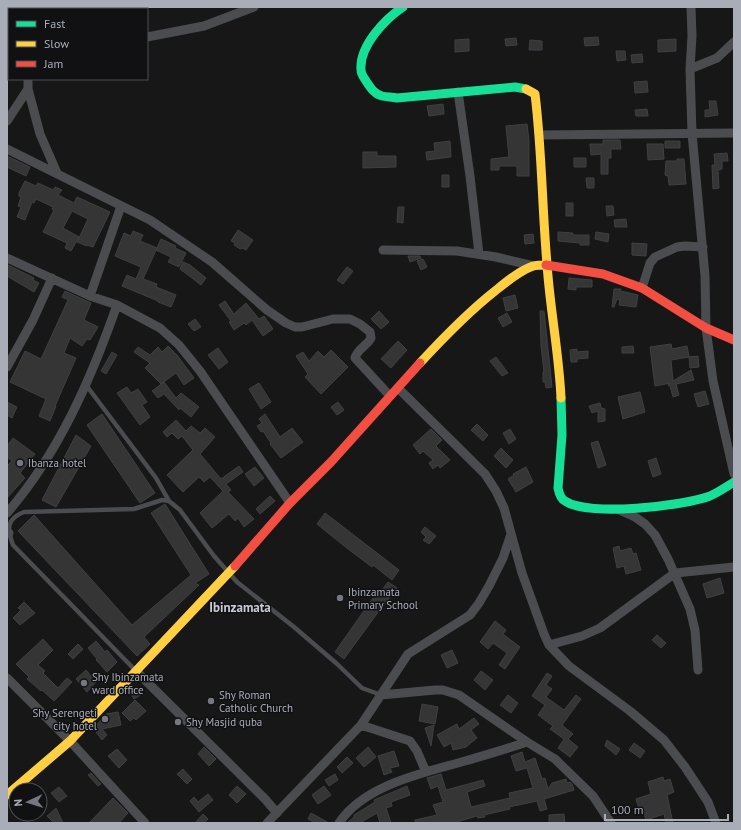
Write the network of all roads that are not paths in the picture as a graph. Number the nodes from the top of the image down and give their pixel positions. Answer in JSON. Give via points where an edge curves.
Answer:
{"nodes":[{"id":1,"x":254,"y":7,"type":"edge"},
{"id":2,"x":403,"y":7,"type":"edge"},
{"id":3,"x":691,"y":7,"type":"edge"},
{"id":4,"x":148,"y":37,"type":"edge"},
{"id":5,"x":734,"y":42,"type":"edge"},
{"id":6,"x":690,"y":69,"type":"junction"},
{"id":7,"x":28,"y":80,"type":"edge"},
{"id":8,"x":28,"y":89,"type":"junction"},
{"id":9,"x":458,"y":92,"type":"junction"},
{"id":10,"x":7,"y":121,"type":"edge"},
{"id":11,"x":692,"y":133,"type":"junction"},
{"id":12,"x":734,"y":133,"type":"edge"},
{"id":13,"x":540,"y":135,"type":"junction"},
{"id":14,"x":7,"y":149,"type":"edge"},
{"id":15,"x":57,"y":173,"type":"junction"},
{"id":16,"x":121,"y":206,"type":"junction"},
{"id":17,"x":703,"y":247,"type":"junction"},
{"id":18,"x":383,"y":250,"type":"dead end"},
{"id":19,"x":480,"y":254,"type":"junction"},
{"id":20,"x":7,"y":258,"type":"edge"},
{"id":21,"x":547,"y":265,"type":"junction"},
{"id":22,"x":534,"y":266,"type":"junction"},
{"id":23,"x":52,"y":278,"type":"junction"},
{"id":24,"x":642,"y":288,"type":"junction"},
{"id":25,"x":90,"y":296,"type":"junction"},
{"id":26,"x":117,"y":305,"type":"junction"},
{"id":27,"x":706,"y":328,"type":"junction"},
{"id":28,"x":734,"y":340,"type":"edge"},
{"id":29,"x":7,"y":367,"type":"edge"},
{"id":30,"x":86,"y":385,"type":"junction"},
{"id":31,"x":398,"y":388,"type":"junction"},
{"id":32,"x":390,"y":396,"type":"junction"},
{"id":33,"x":734,"y":474,"type":"edge"},
{"id":34,"x":734,"y":482,"type":"edge"},
{"id":35,"x":169,"y":501,"type":"junction"},
{"id":36,"x":290,"y":503,"type":"junction"},
{"id":37,"x":616,"y":509,"type":"junction"},
{"id":38,"x":7,"y":513,"type":"edge"},
{"id":39,"x":8,"y":533,"type":"edge"},
{"id":40,"x":511,"y":534,"type":"junction"},
{"id":41,"x":734,"y":567,"type":"edge"},
{"id":42,"x":675,"y":573,"type":"junction"},
{"id":43,"x":228,"y":574,"type":"junction"},
{"id":44,"x":549,"y":645,"type":"junction"},
{"id":45,"x":698,"y":670,"type":"dead end"},
{"id":46,"x":136,"y":671,"type":"junction"},
{"id":47,"x":7,"y":678,"type":"edge"},
{"id":48,"x":381,"y":695,"type":"junction"},
{"id":49,"x":361,"y":725,"type":"junction"},
{"id":50,"x":70,"y":741,"type":"junction"},
{"id":51,"x":527,"y":742,"type":"junction"},
{"id":52,"x":426,"y":772,"type":"junction"},
{"id":53,"x":7,"y":795,"type":"edge"},
{"id":54,"x":277,"y":813,"type":"junction"},
{"id":55,"x":145,"y":823,"type":"edge"},
{"id":56,"x":267,"y":823,"type":"edge"},
{"id":57,"x":339,"y":823,"type":"edge"},
{"id":58,"x":611,"y":823,"type":"edge"},
{"id":59,"x":716,"y":823,"type":"edge"}],
"edges":[{"from":1,"to":4,"type":"street","via":[[204,26]]},
{"from":2,"to":9,"type":"street","via":[[383,23],[363,58],[361,71],[371,89],[381,96],[398,98]]},
{"from":3,"to":6,"type":"street"},
{"from":5,"to":6,"type":"street","via":[[717,58]]},
{"from":6,"to":11,"type":"street"},
{"from":7,"to":8,"type":"street"},
{"from":8,"to":10,"type":"street"},
{"from":8,"to":15,"type":"street","via":[[40,134]]},
{"from":9,"to":13,"type":"street","via":[[527,89],[535,94]]},
{"from":9,"to":19,"type":"street"},
{"from":11,"to":12,"type":"street"},
{"from":11,"to":13,"type":"street"},
{"from":11,"to":17,"type":"street"},
{"from":13,"to":21,"type":"street"},
{"from":14,"to":15,"type":"street"},
{"from":15,"to":16,"type":"street"},
{"from":16,"to":25,"type":"street"},
{"from":16,"to":32,"type":"street","via":[[150,220],[212,262],[286,323],[302,327],[340,318],[360,324],[370,332],[371,338],[356,352],[355,358]]},
{"from":17,"to":24,"type":"street","via":[[677,247],[655,257],[650,263]]},
{"from":17,"to":27,"type":"street"},
{"from":18,"to":19,"type":"street","via":[[439,250]]},
{"from":19,"to":22,"type":"street"},
{"from":20,"to":23,"type":"street"},
{"from":21,"to":22,"type":"street"},
{"from":21,"to":24,"type":"street","via":[[603,274]]},
{"from":21,"to":37,"type":"street","via":[[561,381],[562,435],[558,488],[564,501],[585,508]]},
{"from":22,"to":31,"type":"street","via":[[519,273],[476,306],[450,330]]},
{"from":23,"to":25,"type":"street"},
{"from":23,"to":29,"type":"street"},
{"from":24,"to":27,"type":"street"},
{"from":25,"to":26,"type":"street"},
{"from":26,"to":30,"type":"street"},
{"from":26,"to":36,"type":"street","via":[[160,328],[179,345],[223,403]]},
{"from":27,"to":28,"type":"street"},
{"from":27,"to":33,"type":"street","via":[[713,381]]},
{"from":30,"to":35,"type":"lane","via":[[156,478]]},
{"from":30,"to":38,"type":"street","via":[[33,481]]},
{"from":31,"to":32,"type":"street"},
{"from":31,"to":40,"type":"street","via":[[485,474],[504,508]]},
{"from":32,"to":36,"type":"street","via":[[332,462]]},
{"from":34,"to":37,"type":"street","via":[[709,496],[678,504]]},
{"from":35,"to":39,"type":"lane","via":[[162,500],[134,509],[24,512],[9,523]]},
{"from":35,"to":43,"type":"lane","via":[[180,510]]},
{"from":36,"to":43,"type":"street"},
{"from":37,"to":42,"type":"street","via":[[636,516],[645,524],[655,535]]},
{"from":39,"to":46,"type":"lane","via":[[13,545]]},
{"from":40,"to":44,"type":"street","via":[[522,573]]},
{"from":40,"to":48,"type":"street","via":[[489,586],[470,615],[408,654]]},
{"from":41,"to":42,"type":"street"},
{"from":42,"to":44,"type":"street","via":[[600,628]]},
{"from":42,"to":45,"type":"street","via":[[690,609],[695,630]]},
{"from":43,"to":46,"type":"street"},
{"from":43,"to":48,"type":"lane","via":[[322,650],[362,688]]},
{"from":44,"to":59,"type":"street","via":[[569,666],[664,740],[708,802]]},
{"from":46,"to":50,"type":"street"},
{"from":46,"to":54,"type":"street","via":[[266,799]]},
{"from":47,"to":50,"type":"street"},
{"from":48,"to":49,"type":"street"},
{"from":48,"to":51,"type":"street","via":[[435,690],[453,693]]},
{"from":49,"to":52,"type":"street","via":[[410,741]]},
{"from":49,"to":54,"type":"street"},
{"from":50,"to":53,"type":"street"},
{"from":50,"to":55,"type":"street"},
{"from":51,"to":52,"type":"street"},
{"from":51,"to":58,"type":"street","via":[[569,771],[593,796]]},
{"from":52,"to":57,"type":"street","via":[[367,796],[346,812]]},
{"from":54,"to":56,"type":"street"}]}
